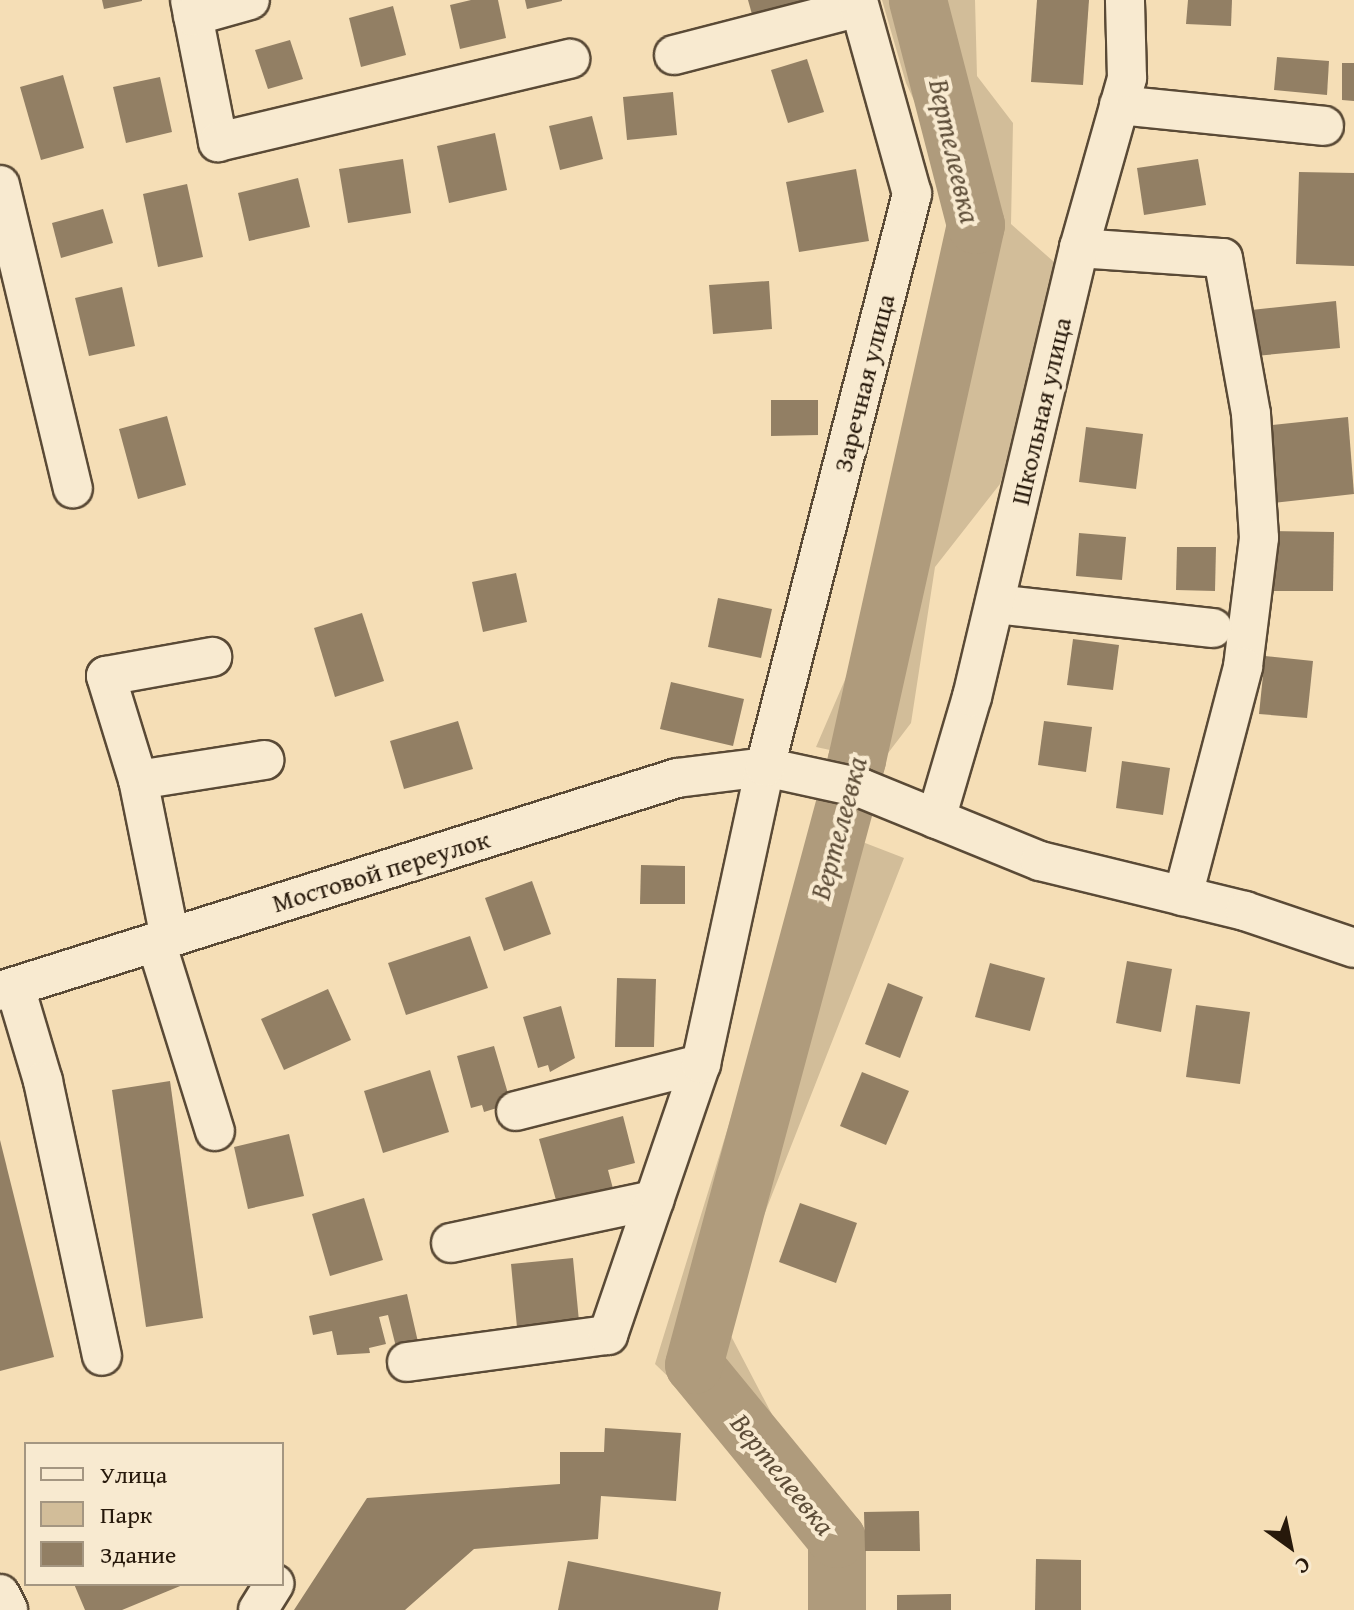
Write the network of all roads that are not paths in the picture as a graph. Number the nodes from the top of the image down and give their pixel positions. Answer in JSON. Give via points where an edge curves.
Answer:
{"nodes":[{"id":1,"x":250,"y":0,"type":"edge"},
{"id":2,"x":1125,"y":0,"type":"edge"},
{"id":3,"x":858,"y":3,"type":"edge"},
{"id":4,"x":191,"y":8,"type":"edge"},
{"id":5,"x":674,"y":55,"type":"dead end"},
{"id":6,"x":570,"y":59,"type":"dead end"},
{"id":7,"x":1119,"y":105,"type":"junction"},
{"id":8,"x":1324,"y":126,"type":"dead end"},
{"id":9,"x":0,"y":185,"type":"edge"},
{"id":10,"x":1079,"y":248,"type":"junction"},
{"id":11,"x":73,"y":488,"type":"dead end"},
{"id":12,"x":995,"y":604,"type":"junction"},
{"id":13,"x":1213,"y":628,"type":"dead end"},
{"id":14,"x":212,"y":657,"type":"dead end"},
{"id":15,"x":264,"y":760,"type":"dead end"},
{"id":16,"x":765,"y":767,"type":"junction"},
{"id":17,"x":138,"y":780,"type":"junction"},
{"id":18,"x":936,"y":819,"type":"junction"},
{"id":19,"x":1183,"y":896,"type":"junction"},
{"id":20,"x":163,"y":940,"type":"junction"},
{"id":21,"x":1354,"y":948,"type":"edge"},
{"id":22,"x":7,"y":989,"type":"edge"},
{"id":23,"x":701,"y":1064,"type":"junction"},
{"id":24,"x":516,"y":1111,"type":"dead end"},
{"id":25,"x":215,"y":1131,"type":"dead end"},
{"id":26,"x":654,"y":1200,"type":"junction"},
{"id":27,"x":451,"y":1243,"type":"dead end"},
{"id":28,"x":102,"y":1356,"type":"dead end"},
{"id":29,"x":407,"y":1362,"type":"dead end"},
{"id":30,"x":273,"y":1586,"type":"edge"},
{"id":31,"x":0,"y":1594,"type":"edge"},
{"id":32,"x":8,"y":1610,"type":"edge"},
{"id":33,"x":258,"y":1610,"type":"edge"}],
"edges":[{"from":1,"to":4,"type":"street"},
{"from":2,"to":7,"type":"street","name":"Школьная улица","via":[[1127,78]]},
{"from":3,"to":5,"type":"street"},
{"from":3,"to":16,"type":"street","name":"Заречная улица","via":[[912,194]]},
{"from":4,"to":6,"type":"street","via":[[218,142]]},
{"from":7,"to":8,"type":"street"},
{"from":7,"to":10,"type":"street","name":"Школьная улица"},
{"from":9,"to":11,"type":"street"},
{"from":10,"to":12,"type":"street","name":"Школьная улица"},
{"from":10,"to":19,"type":"street","via":[[1223,258],[1251,414],[1259,538],[1243,667]]},
{"from":12,"to":13,"type":"street"},
{"from":12,"to":18,"type":"street","name":"Школьная улица"},
{"from":14,"to":17,"type":"street","via":[[106,676]]},
{"from":15,"to":17,"type":"street"},
{"from":16,"to":18,"type":"street","name":"Мостовой переулок","via":[[861,788]]},
{"from":16,"to":20,"type":"street","name":"Мостовой переулок","via":[[677,778]]},
{"from":16,"to":23,"type":"street","name":"Заречная улица"},
{"from":17,"to":20,"type":"street"},
{"from":18,"to":19,"type":"street","name":"Мостовой переулок","via":[[1040,861]]},
{"from":19,"to":21,"type":"street","name":"Мостовой переулок"},
{"from":20,"to":22,"type":"street","name":"Мостовой переулок"},
{"from":20,"to":25,"type":"street"},
{"from":22,"to":28,"type":"street","via":[[43,1081]]},
{"from":23,"to":24,"type":"street"},
{"from":23,"to":26,"type":"street","name":"Заречная улица"},
{"from":26,"to":27,"type":"street"},
{"from":26,"to":29,"type":"street","name":"Заречная улица","via":[[608,1335]]},
{"from":30,"to":33,"type":"street"},
{"from":31,"to":32,"type":"street"}]}
